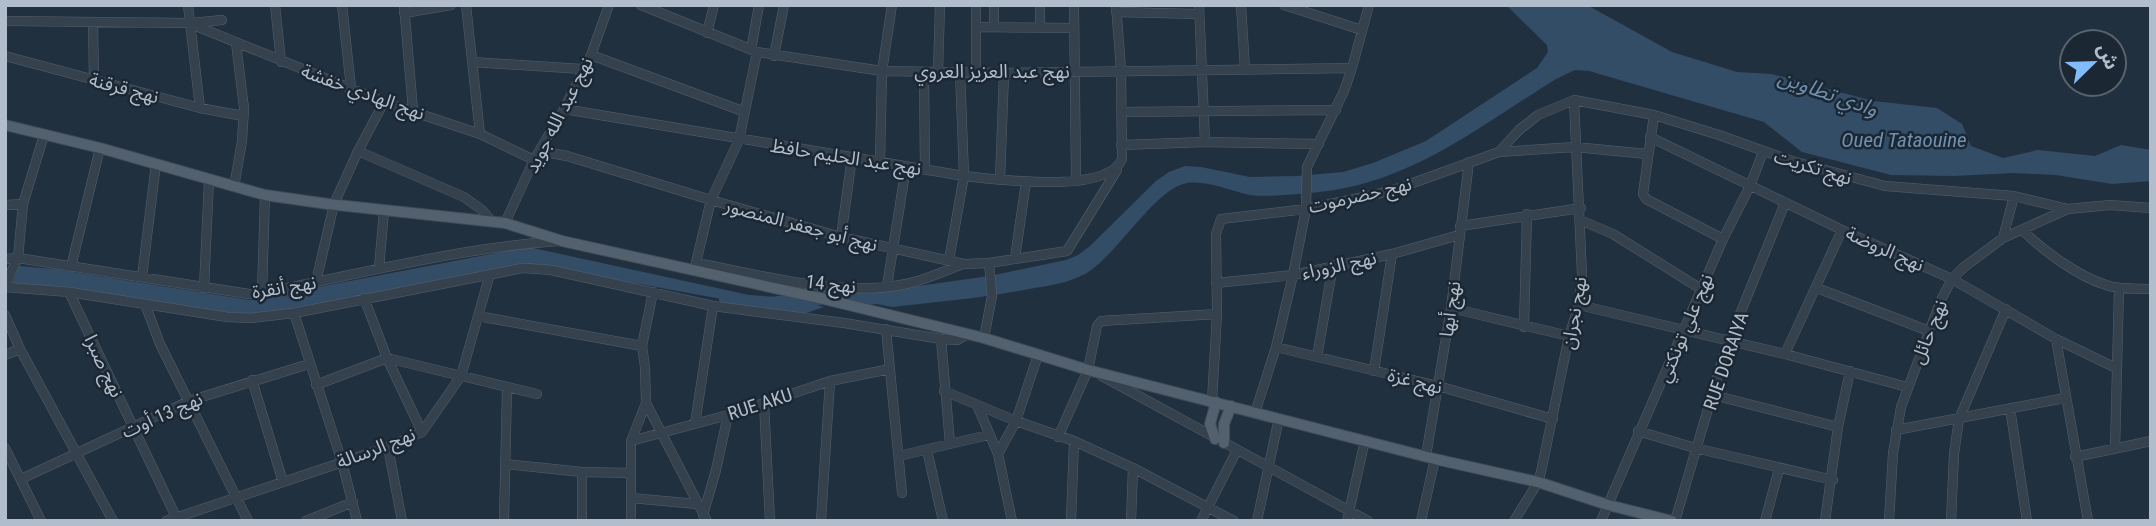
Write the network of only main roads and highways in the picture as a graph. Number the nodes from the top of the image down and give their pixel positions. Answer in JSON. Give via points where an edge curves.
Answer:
{"nodes":[{"id":1,"x":5,"y":125,"type":"edge"},
{"id":2,"x":1214,"y":401,"type":"junction"},
{"id":3,"x":1231,"y":406,"type":"junction"},
{"id":4,"x":1674,"y":521,"type":"edge"}],
"edges":[{"from":1,"to":2,"type":"main road","via":[[265,195],[505,223],[562,241],[695,267],[985,338]]},
{"from":2,"to":3,"type":"main road"},
{"from":2,"to":3,"type":"main road","via":[[1210,424],[1219,441]]},
{"from":3,"to":4,"type":"main road","via":[[1538,482]]}]}
